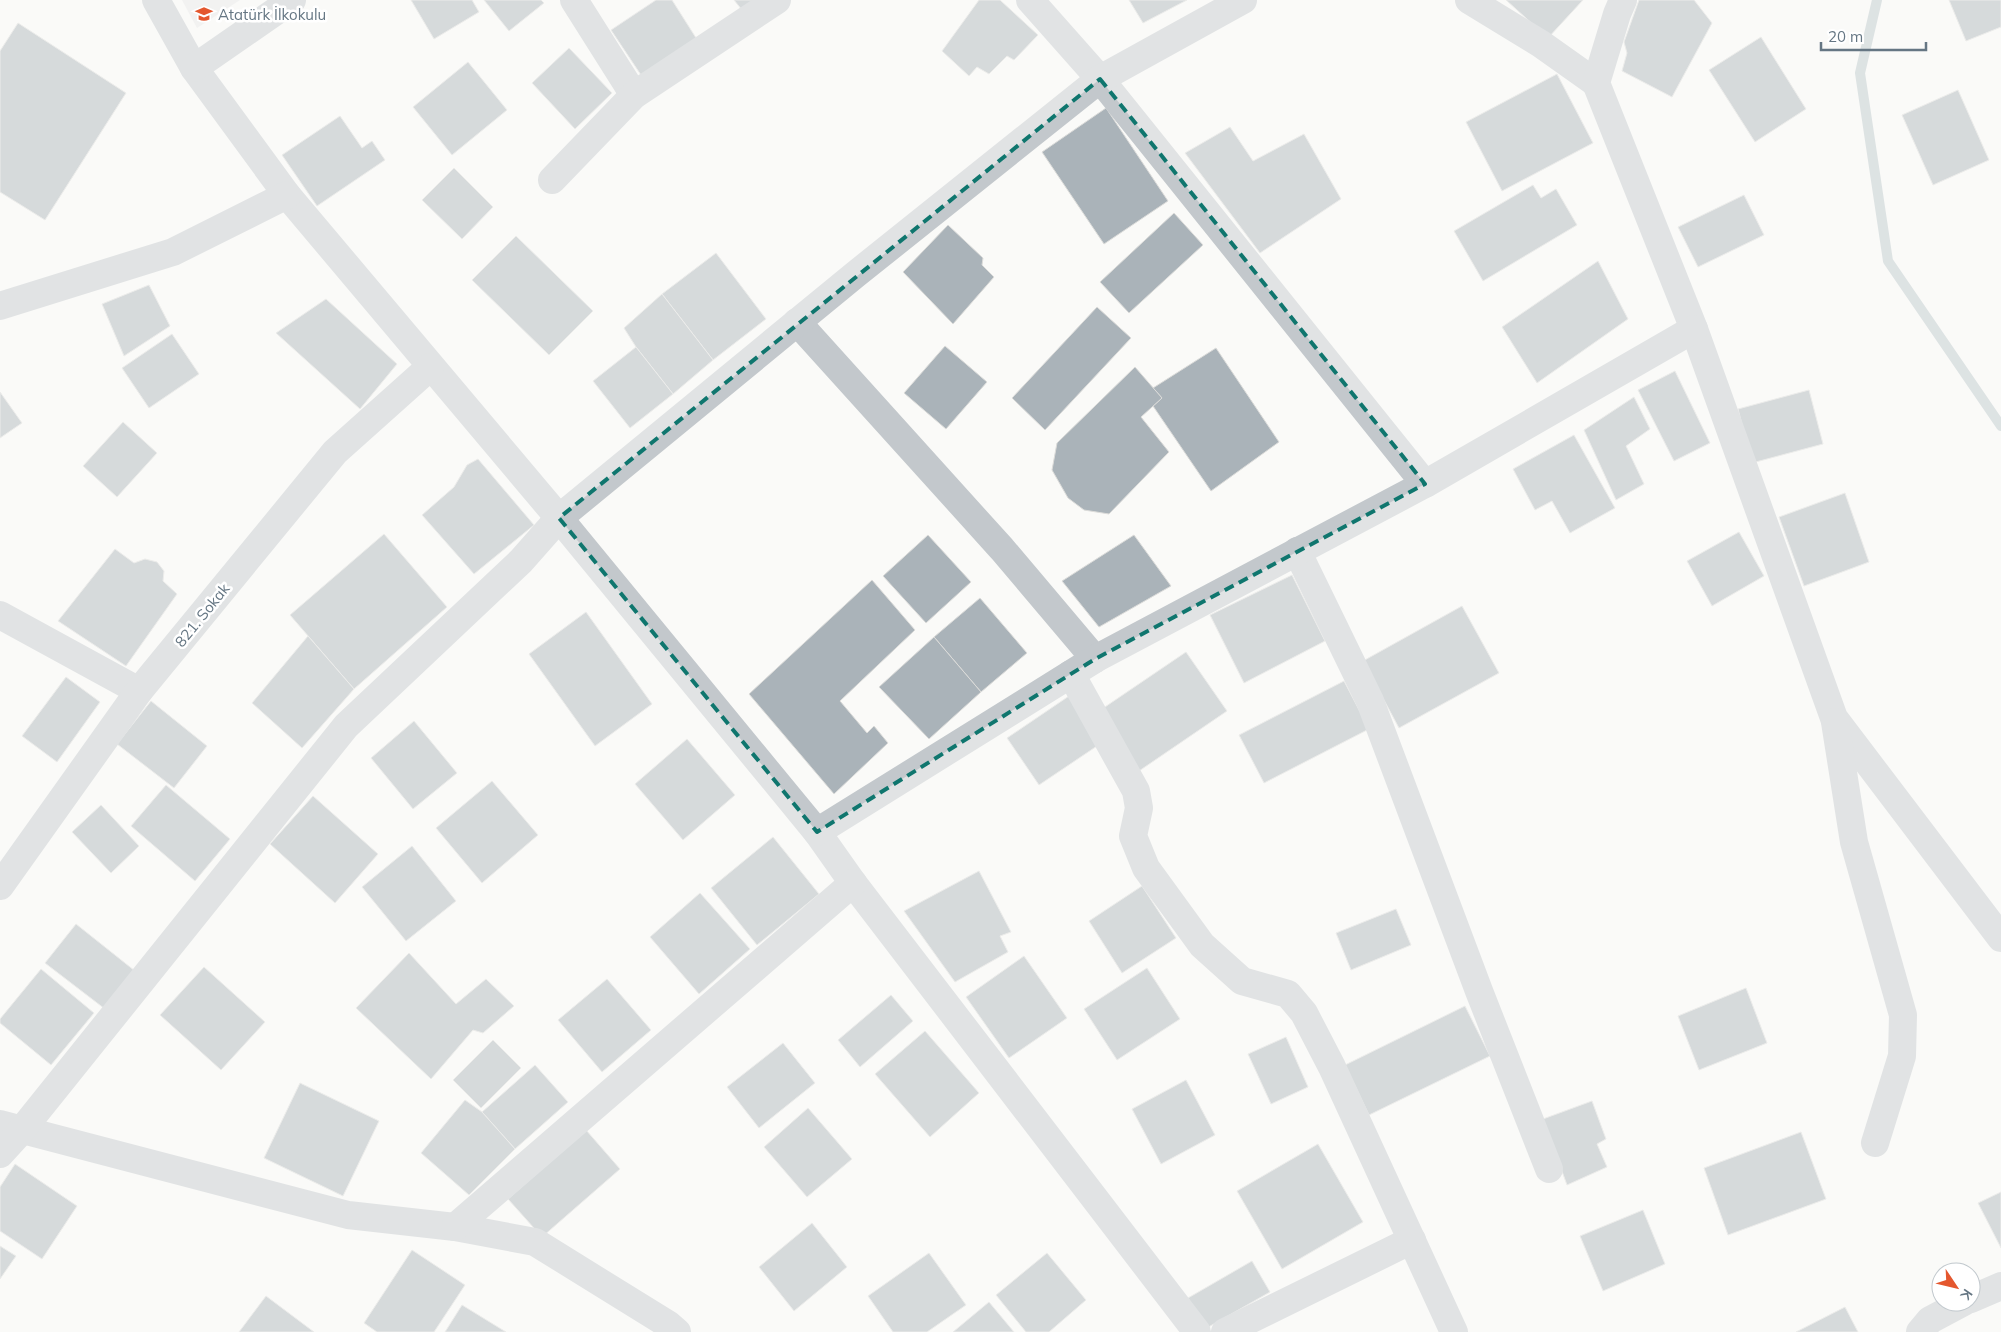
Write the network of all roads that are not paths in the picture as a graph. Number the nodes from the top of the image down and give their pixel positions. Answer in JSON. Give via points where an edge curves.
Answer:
{"nodes":[{"id":1,"x":156,"y":0,"type":"edge"},
{"id":2,"x":292,"y":0,"type":"edge"},
{"id":3,"x":574,"y":0,"type":"edge"},
{"id":4,"x":777,"y":0,"type":"edge"},
{"id":5,"x":1030,"y":0,"type":"edge"},
{"id":6,"x":1243,"y":0,"type":"edge"},
{"id":7,"x":1469,"y":0,"type":"edge"},
{"id":8,"x":1623,"y":0,"type":"edge"},
{"id":9,"x":194,"y":68,"type":"junction"},
{"id":10,"x":1100,"y":79,"type":"junction"},
{"id":11,"x":1596,"y":84,"type":"junction"},
{"id":12,"x":634,"y":95,"type":"junction"},
{"id":13,"x":552,"y":180,"type":"dead end"},
{"id":14,"x":287,"y":195,"type":"junction"},
{"id":15,"x":0,"y":306,"type":"edge"},
{"id":16,"x":798,"y":322,"type":"junction"},
{"id":17,"x":1694,"y":329,"type":"junction"},
{"id":18,"x":430,"y":367,"type":"junction"},
{"id":19,"x":1424,"y":484,"type":"junction"},
{"id":20,"x":559,"y":518,"type":"junction"},
{"id":21,"x":1297,"y":551,"type":"junction"},
{"id":22,"x":0,"y":615,"type":"edge"},
{"id":23,"x":1095,"y":659,"type":"junction"},
{"id":24,"x":1071,"y":674,"type":"junction"},
{"id":25,"x":139,"y":691,"type":"junction"},
{"id":26,"x":1834,"y":718,"type":"junction"},
{"id":27,"x":817,"y":832,"type":"junction"},
{"id":28,"x":853,"y":883,"type":"junction"},
{"id":29,"x":0,"y":886,"type":"edge"},
{"id":30,"x":2001,"y":938,"type":"edge"},
{"id":31,"x":11,"y":1127,"type":"edge"},
{"id":32,"x":1875,"y":1143,"type":"dead end"},
{"id":33,"x":0,"y":1154,"type":"edge"},
{"id":34,"x":1549,"y":1169,"type":"dead end"},
{"id":35,"x":455,"y":1227,"type":"junction"},
{"id":36,"x":1412,"y":1240,"type":"junction"},
{"id":37,"x":2001,"y":1286,"type":"edge"},
{"id":38,"x":1981,"y":1294,"type":"edge"},
{"id":39,"x":1945,"y":1312,"type":"edge"},
{"id":40,"x":677,"y":1332,"type":"edge"},
{"id":41,"x":1197,"y":1332,"type":"edge"},
{"id":42,"x":1225,"y":1332,"type":"edge"},
{"id":43,"x":1454,"y":1332,"type":"edge"},
{"id":44,"x":1920,"y":1332,"type":"edge"}],
"edges":[{"from":1,"to":9,"type":"street"},
{"from":2,"to":9,"type":"street"},
{"from":3,"to":12,"type":"street"},
{"from":4,"to":12,"type":"street"},
{"from":5,"to":10,"type":"street"},
{"from":6,"to":10,"type":"street"},
{"from":7,"to":11,"type":"street","via":[[1541,44]]},
{"from":8,"to":11,"type":"street"},
{"from":9,"to":14,"type":"street"},
{"from":10,"to":16,"type":"street"},
{"from":10,"to":19,"type":"street"},
{"from":11,"to":17,"type":"street"},
{"from":12,"to":13,"type":"street"},
{"from":14,"to":15,"type":"street","via":[[173,252]]},
{"from":14,"to":18,"type":"street"},
{"from":16,"to":20,"type":"street"},
{"from":16,"to":23,"type":"street","via":[[1002,548]]},
{"from":17,"to":19,"type":"street"},
{"from":17,"to":26,"type":"street"},
{"from":18,"to":20,"type":"street"},
{"from":18,"to":25,"type":"street","name":"821. Sokak","via":[[335,452]]},
{"from":19,"to":21,"type":"street"},
{"from":20,"to":27,"type":"street"},
{"from":20,"to":31,"type":"street","via":[[521,561],[346,726]]},
{"from":21,"to":23,"type":"street"},
{"from":21,"to":34,"type":"street","via":[[1370,700]]},
{"from":22,"to":25,"type":"street"},
{"from":23,"to":24,"type":"street"},
{"from":24,"to":27,"type":"street"},
{"from":24,"to":36,"type":"street","via":[[1136,791],[1139,808],[1133,836],[1146,868],[1202,945],[1242,981],[1288,994],[1304,1013]]},
{"from":25,"to":29,"type":"street","name":"821. Sokak"},
{"from":26,"to":30,"type":"street"},
{"from":26,"to":32,"type":"street","via":[[1854,842],[1903,1015],[1902,1056]]},
{"from":27,"to":28,"type":"street"},
{"from":28,"to":35,"type":"street"},
{"from":28,"to":41,"type":"street"},
{"from":31,"to":33,"type":"street"},
{"from":31,"to":35,"type":"street","via":[[348,1215]]},
{"from":35,"to":40,"type":"street","via":[[536,1242]]},
{"from":36,"to":42,"type":"street"},
{"from":36,"to":43,"type":"street"},
{"from":37,"to":38,"type":"street"},
{"from":39,"to":44,"type":"street","via":[[1930,1320]]}]}
